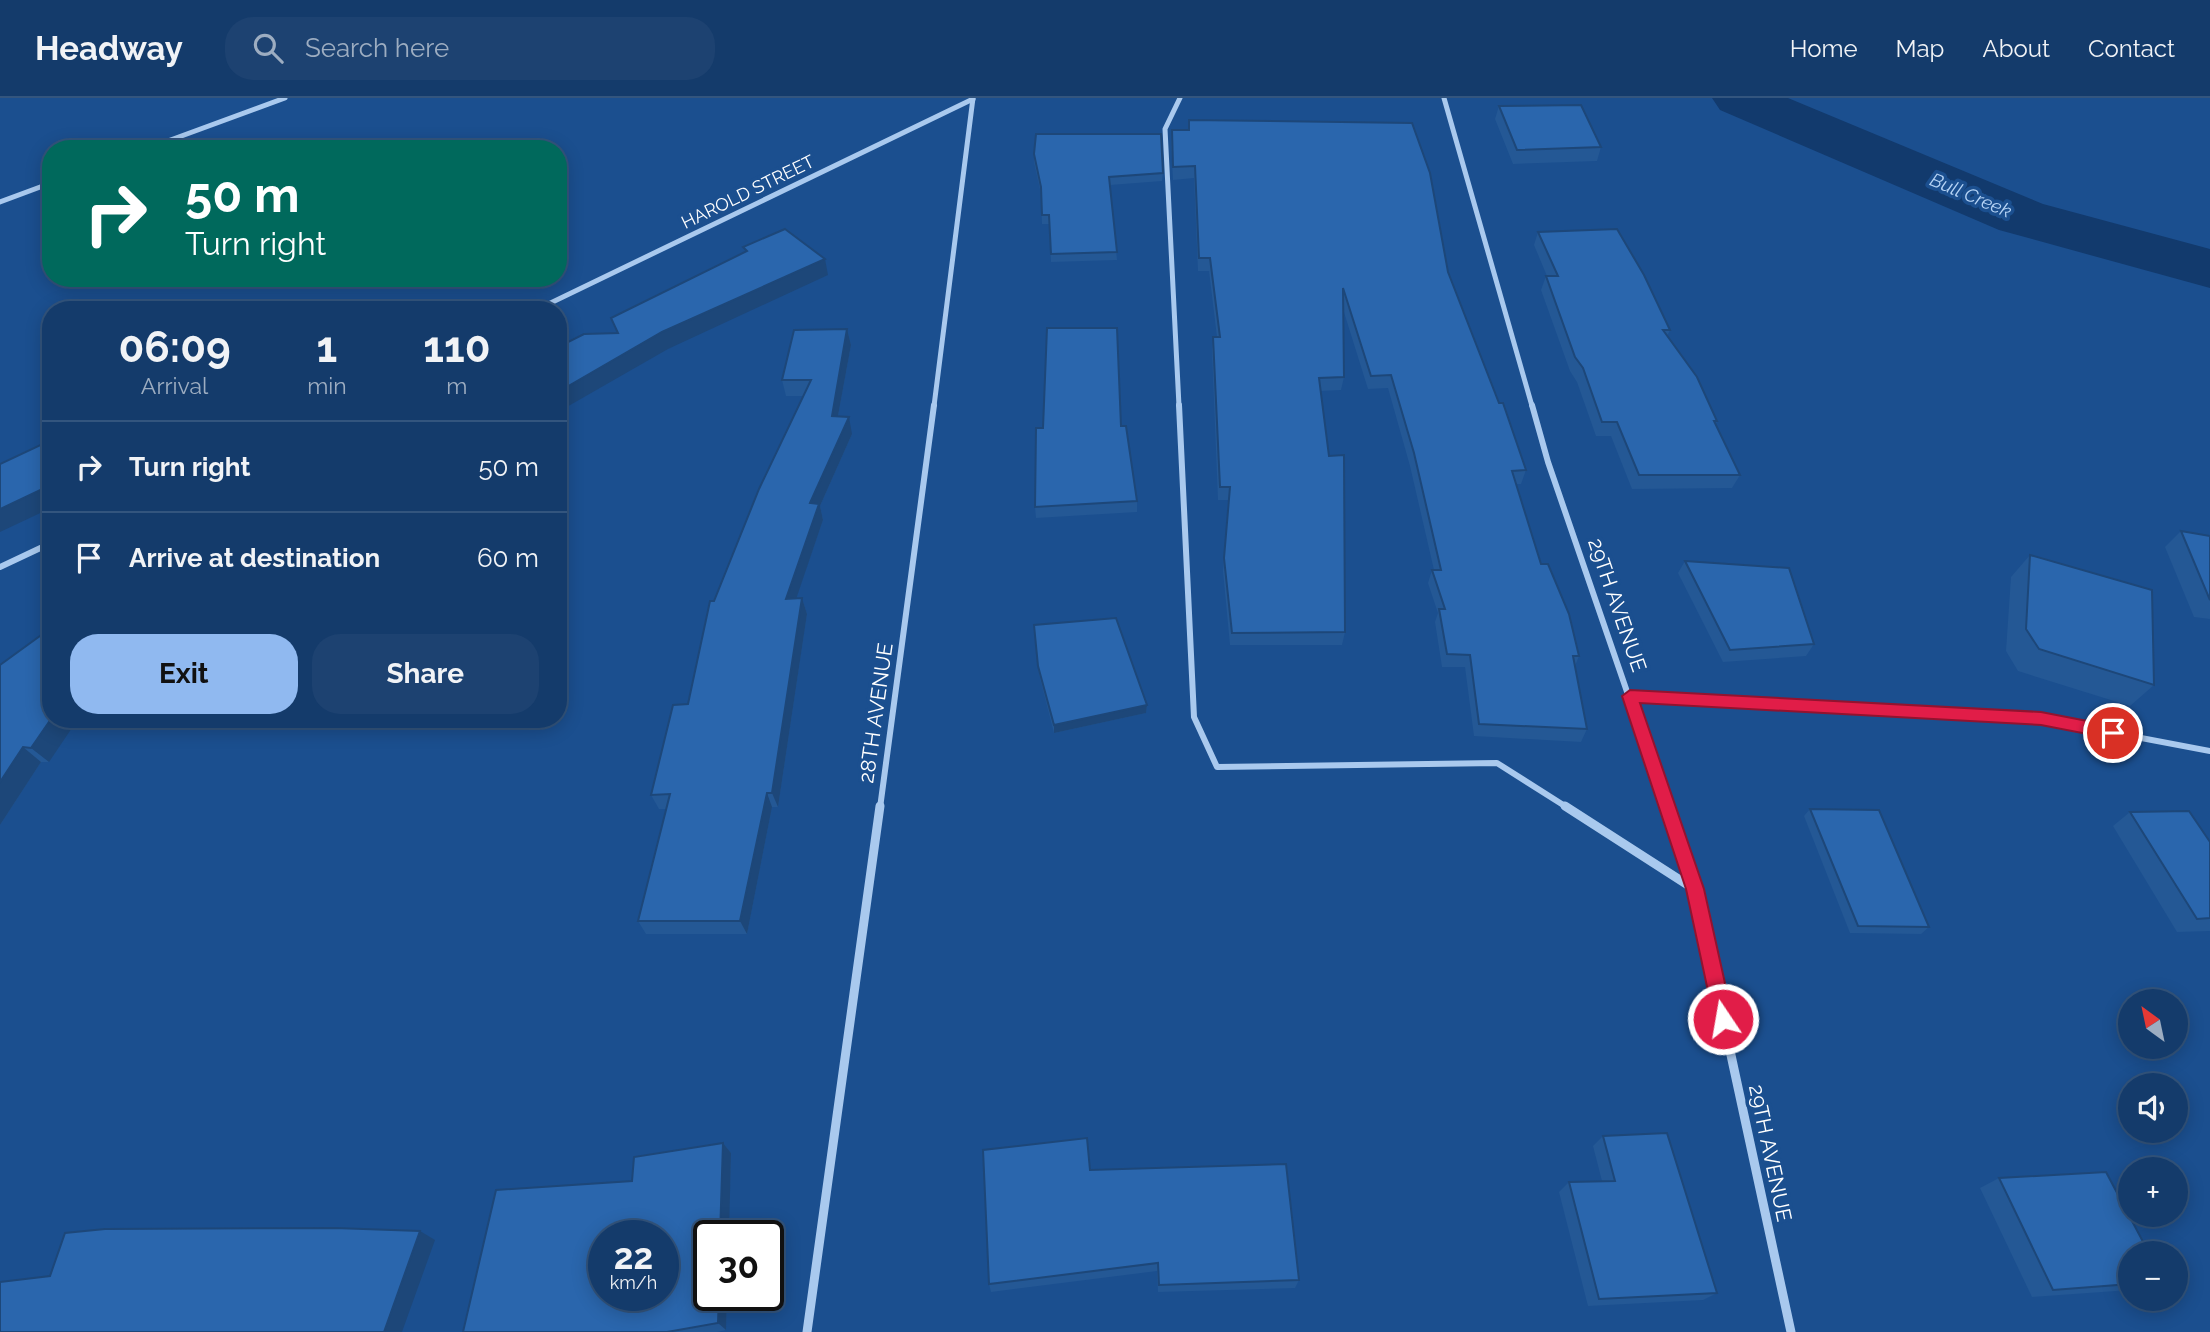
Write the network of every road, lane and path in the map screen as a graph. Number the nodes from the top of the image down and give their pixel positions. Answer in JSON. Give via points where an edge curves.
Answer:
{"nodes":[{"id":1,"x":285,"y":98,"type":"edge"},
{"id":2,"x":1180,"y":98,"type":"edge"},
{"id":3,"x":1444,"y":98,"type":"edge"},
{"id":4,"x":973,"y":99,"type":"edge"},
{"id":5,"x":171,"y":140,"type":"edge"},
{"id":6,"x":42,"y":186,"type":"edge"},
{"id":7,"x":0,"y":202,"type":"edge"},
{"id":8,"x":555,"y":301,"type":"edge"},
{"id":9,"x":42,"y":547,"type":"edge"},
{"id":10,"x":0,"y":567,"type":"edge"},
{"id":11,"x":1630,"y":696,"type":"junction"},
{"id":12,"x":2210,"y":751,"type":"edge"},
{"id":13,"x":1695,"y":889,"type":"junction"},
{"id":14,"x":807,"y":1332,"type":"edge"},
{"id":15,"x":1791,"y":1332,"type":"edge"}],
"edges":[{"from":1,"to":5,"type":"street"},
{"from":2,"to":13,"type":"street","via":[[1165,129],[1194,717],[1217,767],[1497,763]]},
{"from":3,"to":11,"type":"street","name":"29TH AVENUE","via":[[1548,462]]},
{"from":4,"to":8,"type":"street","name":"HAROLD STREET"},
{"from":4,"to":14,"type":"street","name":"28TH AVENUE","via":[[916,552]]},
{"from":6,"to":7,"type":"street"},
{"from":9,"to":10,"type":"street"},
{"from":11,"to":12,"type":"street","via":[[2041,719]]},
{"from":11,"to":13,"type":"street","name":"29TH AVENUE"},
{"from":13,"to":15,"type":"street","name":"29TH AVENUE"}]}
